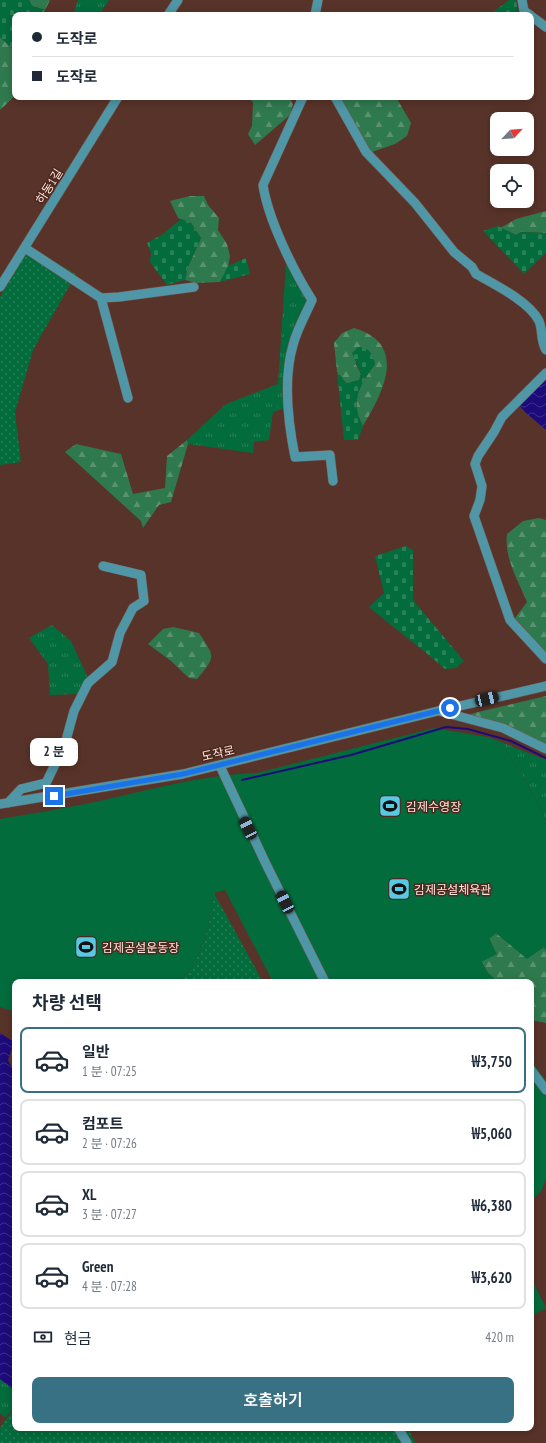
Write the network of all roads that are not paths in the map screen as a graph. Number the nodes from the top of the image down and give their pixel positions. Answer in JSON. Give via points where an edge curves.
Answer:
{"nodes":[{"id":1,"x":178,"y":0,"type":"edge"},
{"id":2,"x":318,"y":0,"type":"edge"},
{"id":3,"x":522,"y":0,"type":"edge"},
{"id":4,"x":170,"y":12,"type":"edge"},
{"id":5,"x":316,"y":12,"type":"edge"},
{"id":6,"x":525,"y":12,"type":"edge"},
{"id":7,"x":534,"y":19,"type":"edge"},
{"id":8,"x":546,"y":27,"type":"edge"},
{"id":9,"x":116,"y":100,"type":"edge"},
{"id":10,"x":302,"y":100,"type":"edge"},
{"id":11,"x":337,"y":100,"type":"edge"},
{"id":12,"x":25,"y":248,"type":"junction"},
{"id":13,"x":0,"y":287,"type":"edge"},
{"id":14,"x":194,"y":287,"type":"dead end"},
{"id":15,"x":101,"y":298,"type":"junction"},
{"id":16,"x":546,"y":350,"type":"edge"},
{"id":17,"x":546,"y":373,"type":"edge"},
{"id":18,"x":128,"y":398,"type":"dead end"},
{"id":19,"x":334,"y":481,"type":"dead end"},
{"id":20,"x":103,"y":566,"type":"dead end"},
{"id":21,"x":546,"y":659,"type":"edge"},
{"id":22,"x":546,"y":686,"type":"edge"},
{"id":23,"x":438,"y":711,"type":"junction"},
{"id":24,"x":546,"y":749,"type":"edge"},
{"id":25,"x":220,"y":766,"type":"junction"},
{"id":26,"x":4,"y":804,"type":"edge"},
{"id":27,"x":324,"y":979,"type":"edge"},
{"id":28,"x":534,"y":1074,"type":"edge"},
{"id":29,"x":546,"y":1090,"type":"edge"},
{"id":30,"x":400,"y":1431,"type":"edge"},
{"id":31,"x":406,"y":1443,"type":"edge"}],
"edges":[{"from":1,"to":4,"type":"street"},
{"from":2,"to":5,"type":"street"},
{"from":3,"to":6,"type":"street"},
{"from":7,"to":8,"type":"street"},
{"from":9,"to":12,"type":"street","name":"하동1길"},
{"from":10,"to":19,"type":"street","via":[[263,185],[285,248],[312,300],[293,344],[289,363],[288,422],[295,457],[330,454]]},
{"from":11,"to":16,"type":"street","via":[[366,152],[415,203],[454,252],[472,267],[476,274],[527,306],[539,321],[542,343]]},
{"from":12,"to":13,"type":"street","name":"하동1길"},
{"from":12,"to":15,"type":"street"},
{"from":14,"to":15,"type":"street"},
{"from":15,"to":18,"type":"street"},
{"from":17,"to":21,"type":"street","via":[[502,417],[478,456],[475,464],[482,486],[474,516],[510,620]]},
{"from":20,"to":26,"type":"street","via":[[141,575],[144,601],[133,608],[120,633],[112,662],[88,683],[74,711],[65,744],[46,783],[21,789]]},
{"from":22,"to":23,"type":"street","name":"도작로"},
{"from":23,"to":24,"type":"street","name":"도작로","via":[[503,728]]},
{"from":23,"to":25,"type":"street","name":"도작로"},
{"from":25,"to":26,"type":"street","name":"도작로"},
{"from":25,"to":27,"type":"street"},
{"from":28,"to":29,"type":"street"},
{"from":30,"to":31,"type":"street"}]}
